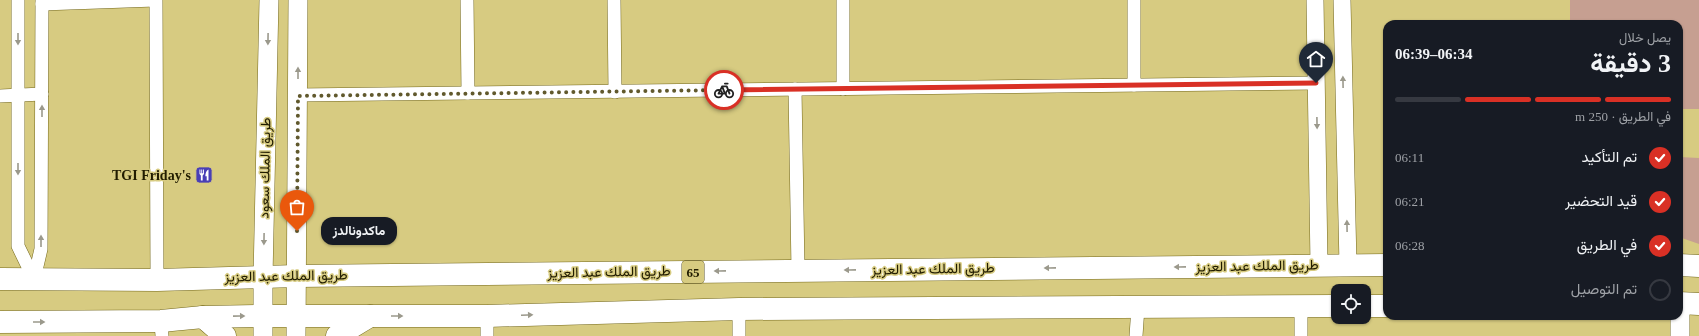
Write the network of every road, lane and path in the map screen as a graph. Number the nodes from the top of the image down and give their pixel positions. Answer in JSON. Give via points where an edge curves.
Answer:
{"nodes":[{"id":1,"x":18,"y":0,"type":"edge"},
{"id":2,"x":156,"y":0,"type":"edge"},
{"id":3,"x":268,"y":0,"type":"edge"},
{"id":4,"x":298,"y":0,"type":"edge"},
{"id":5,"x":467,"y":0,"type":"edge"},
{"id":6,"x":614,"y":0,"type":"edge"},
{"id":7,"x":843,"y":0,"type":"edge"},
{"id":8,"x":1134,"y":0,"type":"edge"},
{"id":9,"x":1315,"y":0,"type":"edge"},
{"id":10,"x":1342,"y":0,"type":"edge"},
{"id":11,"x":42,"y":2,"type":"edge"},
{"id":12,"x":1316,"y":83,"type":"junction"},
{"id":13,"x":1134,"y":85,"type":"junction"},
{"id":14,"x":795,"y":89,"type":"junction"},
{"id":15,"x":844,"y":89,"type":"junction"},
{"id":16,"x":615,"y":92,"type":"junction"},
{"id":17,"x":468,"y":93,"type":"junction"},
{"id":18,"x":42,"y":94,"type":"junction"},
{"id":19,"x":18,"y":95,"type":"junction"},
{"id":20,"x":0,"y":96,"type":"edge"},
{"id":21,"x":298,"y":96,"type":"junction"},
{"id":22,"x":1383,"y":264,"type":"edge"},
{"id":23,"x":1319,"y":265,"type":"junction"},
{"id":24,"x":1348,"y":265,"type":"junction"},
{"id":25,"x":1683,"y":265,"type":"edge"},
{"id":26,"x":1699,"y":266,"type":"edge"},
{"id":27,"x":798,"y":270,"type":"junction"},
{"id":28,"x":297,"y":276,"type":"junction"},
{"id":29,"x":263,"y":277,"type":"junction"},
{"id":30,"x":0,"y":279,"type":"edge"},
{"id":31,"x":34,"y":279,"type":"junction"},
{"id":32,"x":157,"y":280,"type":"junction"},
{"id":33,"x":1686,"y":303,"type":"edge"},
{"id":34,"x":1138,"y":306,"type":"junction"},
{"id":35,"x":1331,"y":306,"type":"edge"},
{"id":36,"x":1371,"y":306,"type":"edge"},
{"id":37,"x":1383,"y":306,"type":"edge"},
{"id":38,"x":1301,"y":307,"type":"junction"},
{"id":39,"x":740,"y":309,"type":"junction"},
{"id":40,"x":370,"y":316,"type":"junction"},
{"id":41,"x":203,"y":317,"type":"junction"},
{"id":42,"x":1683,"y":320,"type":"edge"},
{"id":43,"x":1683,"y":320,"type":"edge"},
{"id":44,"x":0,"y":322,"type":"edge"},
{"id":45,"x":263,"y":326,"type":"edge"},
{"id":46,"x":296,"y":326,"type":"edge"},
{"id":47,"x":487,"y":326,"type":"edge"},
{"id":48,"x":162,"y":328,"type":"edge"},
{"id":49,"x":225,"y":336,"type":"edge"},
{"id":50,"x":337,"y":336,"type":"edge"},
{"id":51,"x":740,"y":336,"type":"edge"},
{"id":52,"x":1136,"y":336,"type":"edge"},
{"id":53,"x":1301,"y":336,"type":"edge"},
{"id":54,"x":1680,"y":336,"type":"edge"}],
"edges":[{"from":1,"to":19,"type":"street","one_way":true},
{"from":2,"to":11,"type":"street"},
{"from":2,"to":32,"type":"street"},
{"from":3,"to":29,"type":"main road","name":"طريق الملك سعود","one_way":true},
{"from":21,"to":4,"type":"main road","one_way":true},
{"from":5,"to":17,"type":"street"},
{"from":6,"to":16,"type":"street"},
{"from":7,"to":15,"type":"street"},
{"from":8,"to":13,"type":"street"},
{"from":9,"to":12,"type":"street"},
{"from":24,"to":10,"type":"street","one_way":true},
{"from":11,"to":18,"type":"street"},
{"from":12,"to":13,"type":"street"},
{"from":12,"to":23,"type":"street","one_way":true},
{"from":13,"to":15,"type":"street"},
{"from":14,"to":15,"type":"street"},
{"from":14,"to":16,"type":"street"},
{"from":14,"to":27,"type":"street"},
{"from":16,"to":17,"type":"street"},
{"from":17,"to":21,"type":"street"},
{"from":18,"to":19,"type":"street"},
{"from":31,"to":18,"type":"street","one_way":true,"via":[[41,249]]},
{"from":19,"to":20,"type":"street"},
{"from":19,"to":31,"type":"street","one_way":true,"via":[[18,246]]},
{"from":21,"to":28,"type":"main road"},
{"from":22,"to":24,"type":"highway","name":"طريق الملك عبد العزيز","number":"65"},
{"from":23,"to":24,"type":"highway","name":"طريق الملك عبد العزيز","number":"65"},
{"from":23,"to":27,"type":"highway","name":"طريق الملك عبد العزيز","number":"65","one_way":true},
{"from":25,"to":26,"type":"highway"},
{"from":27,"to":28,"type":"highway","name":"طريق الملك عبد العزيز","number":"65","one_way":true},
{"from":28,"to":29,"type":"highway","name":"طريق الملك عبد العزيز","number":"65"},
{"from":28,"to":46,"type":"main road"},
{"from":29,"to":32,"type":"highway","name":"طريق الملك عبد العزيز","number":"65"},
{"from":29,"to":45,"type":"main road","name":"طريق الملك سعود"},
{"from":30,"to":31,"type":"highway","name":"طريق الملك عبد العزيز","number":"65"},
{"from":31,"to":32,"type":"highway","name":"طريق الملك عبد العزيز","number":"65"},
{"from":33,"to":42,"type":"main road"},
{"from":34,"to":38,"type":"highway"},
{"from":34,"to":39,"type":"highway"},
{"from":34,"to":52,"type":"street"},
{"from":35,"to":38,"type":"highway"},
{"from":36,"to":37,"type":"highway"},
{"from":38,"to":53,"type":"street"},
{"from":47,"to":39,"type":"highway","one_way":true},
{"from":39,"to":51,"type":"street"},
{"from":40,"to":46,"type":"highway"},
{"from":40,"to":47,"type":"highway","one_way":true},
{"from":40,"to":50,"type":"highway"},
{"from":41,"to":45,"type":"highway","one_way":true},
{"from":41,"to":48,"type":"highway"},
{"from":41,"to":49,"type":"highway"},
{"from":43,"to":54,"type":"main road"},
{"from":44,"to":48,"type":"highway","one_way":true},
{"from":45,"to":46,"type":"highway"}]}
